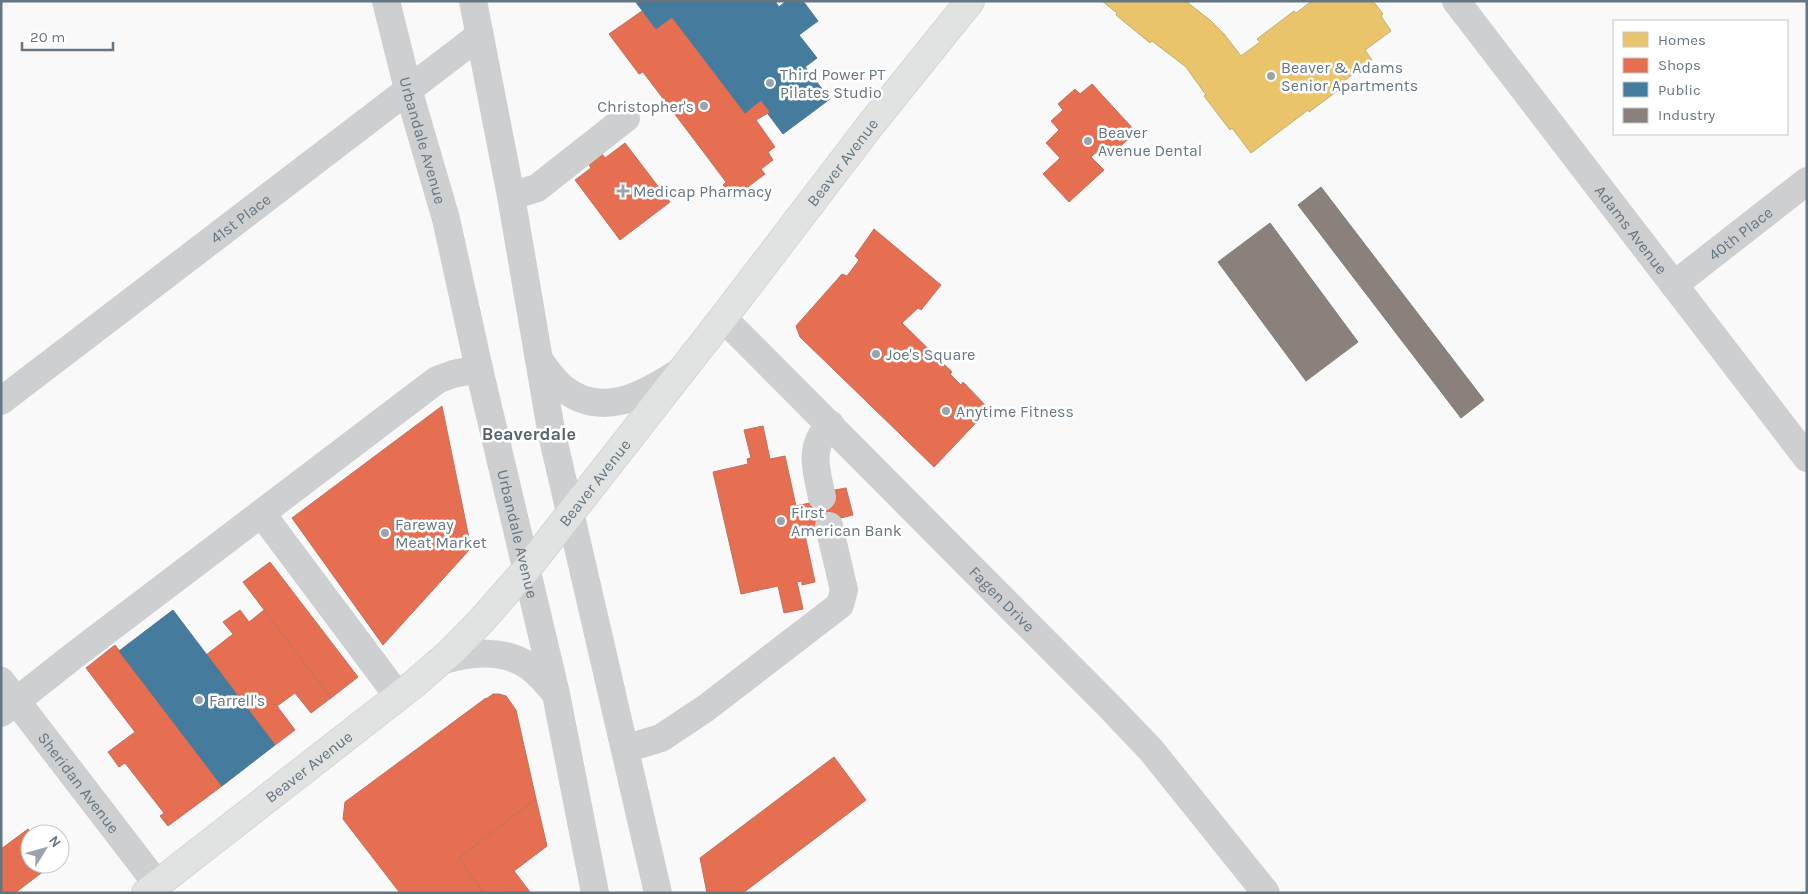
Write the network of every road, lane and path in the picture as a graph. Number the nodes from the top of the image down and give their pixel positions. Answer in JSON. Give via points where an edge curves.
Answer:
{"nodes":[{"id":1,"x":386,"y":1,"type":"edge"},
{"id":2,"x":473,"y":1,"type":"edge"},
{"id":3,"x":970,"y":1,"type":"edge"},
{"id":4,"x":1456,"y":1,"type":"edge"},
{"id":5,"x":480,"y":35,"type":"junction"},
{"id":6,"x":408,"y":89,"type":"junction"},
{"id":7,"x":626,"y":118,"type":"dead end"},
{"id":8,"x":1807,"y":181,"type":"edge"},
{"id":9,"x":511,"y":196,"type":"junction"},
{"id":10,"x":1674,"y":285,"type":"junction"},
{"id":11,"x":723,"y":318,"type":"junction"},
{"id":12,"x":539,"y":361,"type":"junction"},
{"id":13,"x":479,"y":369,"type":"junction"},
{"id":14,"x":682,"y":370,"type":"junction"},
{"id":15,"x":1,"y":401,"type":"edge"},
{"id":16,"x":830,"y":424,"type":"junction"},
{"id":17,"x":1807,"y":458,"type":"edge"},
{"id":18,"x":822,"y":497,"type":"dead end"},
{"id":19,"x":262,"y":514,"type":"junction"},
{"id":20,"x":570,"y":514,"type":"junction"},
{"id":21,"x":829,"y":526,"type":"dead end"},
{"id":22,"x":526,"y":570,"type":"junction"},
{"id":23,"x":439,"y":662,"type":"junction"},
{"id":24,"x":556,"y":694,"type":"junction"},
{"id":25,"x":398,"y":696,"type":"junction"},
{"id":26,"x":6,"y":698,"type":"edge"},
{"id":27,"x":625,"y":749,"type":"junction"},
{"id":28,"x":151,"y":888,"type":"edge"},
{"id":29,"x":595,"y":893,"type":"edge"},
{"id":30,"x":658,"y":893,"type":"edge"},
{"id":31,"x":1266,"y":893,"type":"edge"}],
"edges":[{"from":1,"to":6,"type":"street","name":"Urbandale Avenue"},
{"from":2,"to":5,"type":"street"},
{"from":3,"to":11,"type":"main road","name":"Beaver Avenue","via":[[866,130]]},
{"from":4,"to":10,"type":"street","name":"Adams Avenue"},
{"from":5,"to":6,"type":"street","name":"41st Place"},
{"from":5,"to":9,"type":"street"},
{"from":6,"to":13,"type":"street","name":"Urbandale Avenue","via":[[446,219]]},
{"from":6,"to":15,"type":"street","name":"41st Place"},
{"from":7,"to":9,"type":"street","via":[[537,188]]},
{"from":8,"to":10,"type":"street","name":"40th Place"},
{"from":9,"to":12,"type":"street"},
{"from":10,"to":17,"type":"street","name":"Adams Avenue"},
{"from":11,"to":14,"type":"main road","name":"Beaver Avenue"},
{"from":11,"to":16,"type":"street","name":"Fagen Drive"},
{"from":12,"to":14,"type":"street","via":[[562,388],[586,401],[618,401],[639,396]]},
{"from":12,"to":20,"type":"street"},
{"from":13,"to":19,"type":"street","via":[[437,380]]},
{"from":13,"to":22,"type":"street","name":"Urbandale Avenue"},
{"from":14,"to":20,"type":"main road","name":"Beaver Avenue"},
{"from":16,"to":18,"type":"street","via":[[815,450]]},
{"from":16,"to":31,"type":"street","name":"Fagen Drive","via":[[1145,744]]},
{"from":19,"to":25,"type":"street"},
{"from":19,"to":26,"type":"street","via":[[76,654]]},
{"from":20,"to":22,"type":"main road","name":"Beaver Avenue"},
{"from":20,"to":27,"type":"street"},
{"from":21,"to":27,"type":"street","via":[[844,590],[840,606],[706,708],[661,738]]},
{"from":22,"to":23,"type":"main road","name":"Beaver Avenue"},
{"from":22,"to":24,"type":"street","name":"Urbandale Avenue"},
{"from":23,"to":24,"type":"street","via":[[472,654],[504,656],[529,666]]},
{"from":23,"to":25,"type":"main road","name":"Beaver Avenue"},
{"from":24,"to":29,"type":"street","name":"Urbandale Avenue"},
{"from":25,"to":28,"type":"main road","name":"Beaver Avenue"},
{"from":26,"to":28,"type":"street","name":"Sheridan Avenue"},
{"from":27,"to":30,"type":"street"}]}
